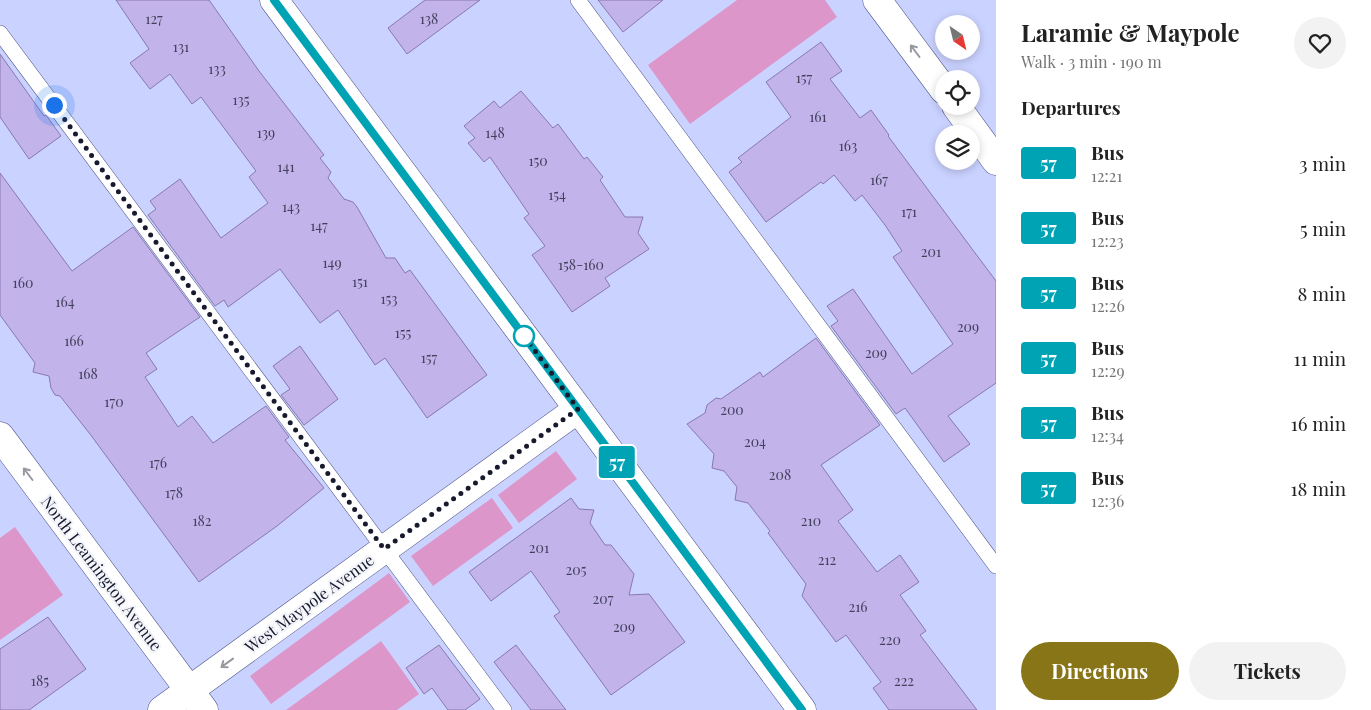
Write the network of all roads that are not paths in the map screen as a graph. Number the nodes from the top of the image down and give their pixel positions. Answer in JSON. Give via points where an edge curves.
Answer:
{"nodes":[{"id":1,"x":274,"y":0,"type":"edge"},
{"id":2,"x":578,"y":0,"type":"edge"},
{"id":3,"x":877,"y":0,"type":"edge"},
{"id":4,"x":0,"y":33,"type":"edge"},
{"id":5,"x":935,"y":78,"type":"edge"},
{"id":6,"x":963,"y":115,"type":"edge"},
{"id":7,"x":996,"y":161,"type":"edge"},
{"id":8,"x":578,"y":409,"type":"junction"},
{"id":9,"x":0,"y":436,"type":"edge"},
{"id":10,"x":384,"y":549,"type":"junction"},
{"id":11,"x":996,"y":566,"type":"edge"},
{"id":12,"x":197,"y":700,"type":"edge"},
{"id":13,"x":162,"y":710,"type":"edge"},
{"id":14,"x":504,"y":710,"type":"edge"},
{"id":15,"x":802,"y":710,"type":"edge"}],
"edges":[{"from":1,"to":8,"type":"street"},
{"from":2,"to":11,"type":"lane"},
{"from":5,"to":3,"type":"street","one_way":true},
{"from":4,"to":10,"type":"lane"},
{"from":6,"to":7,"type":"street"},
{"from":8,"to":10,"type":"street","name":"West Maypole Avenue"},
{"from":8,"to":15,"type":"street"},
{"from":12,"to":9,"type":"street","name":"North Leamington Avenue","one_way":true},
{"from":10,"to":12,"type":"street","name":"West Maypole Avenue","one_way":true},
{"from":10,"to":14,"type":"lane"},
{"from":12,"to":13,"type":"street","name":"West Maypole Avenue"}]}
